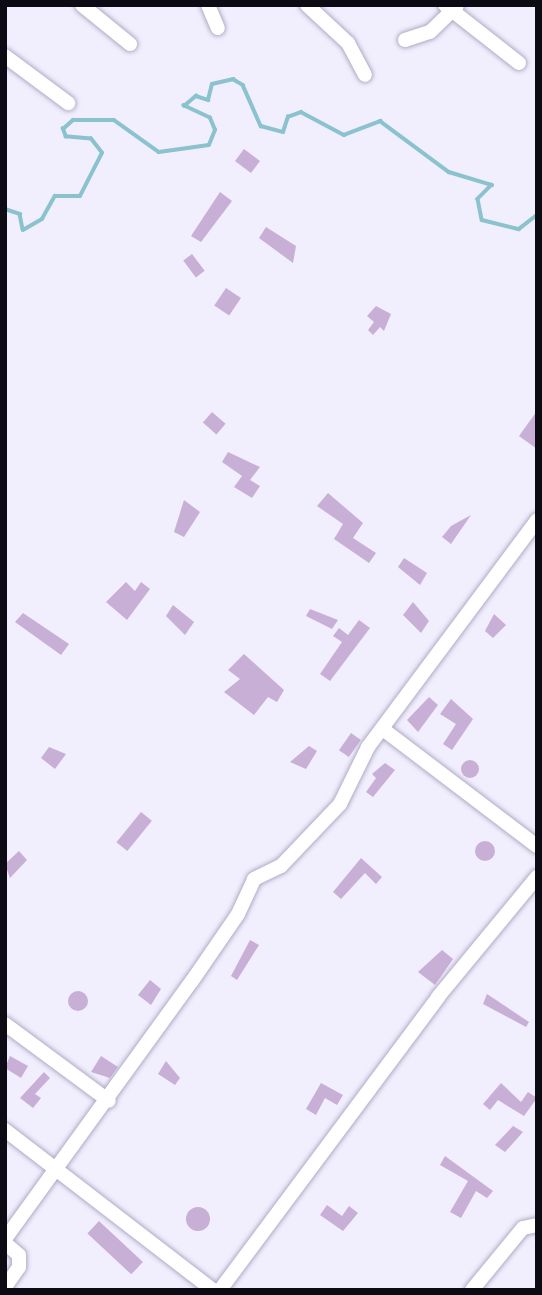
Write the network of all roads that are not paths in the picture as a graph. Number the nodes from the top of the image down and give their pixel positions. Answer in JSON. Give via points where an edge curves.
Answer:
{"nodes":[{"id":1,"x":82,"y":5,"type":"edge"},
{"id":2,"x":208,"y":5,"type":"edge"},
{"id":3,"x":307,"y":5,"type":"edge"},
{"id":4,"x":452,"y":7,"type":"edge"},
{"id":5,"x":218,"y":28,"type":"dead end"},
{"id":6,"x":405,"y":40,"type":"dead end"},
{"id":7,"x":130,"y":44,"type":"dead end"},
{"id":8,"x":5,"y":56,"type":"edge"},
{"id":9,"x":519,"y":63,"type":"dead end"},
{"id":10,"x":365,"y":75,"type":"dead end"},
{"id":11,"x":68,"y":103,"type":"dead end"},
{"id":12,"x":537,"y":520,"type":"edge"},
{"id":13,"x":384,"y":730,"type":"junction"},
{"id":14,"x":537,"y":846,"type":"edge"},
{"id":15,"x":537,"y":877,"type":"edge"},
{"id":16,"x":5,"y":1024,"type":"edge"},
{"id":17,"x":109,"y":1101,"type":"junction"},
{"id":18,"x":5,"y":1130,"type":"edge"},
{"id":19,"x":56,"y":1169,"type":"junction"},
{"id":20,"x":537,"y":1225,"type":"edge"},
{"id":21,"x":5,"y":1241,"type":"edge"},
{"id":22,"x":5,"y":1287,"type":"edge"},
{"id":23,"x":213,"y":1290,"type":"edge"},
{"id":24,"x":220,"y":1290,"type":"edge"},
{"id":25,"x":472,"y":1290,"type":"edge"}],
"edges":[{"from":1,"to":7,"type":"street"},
{"from":2,"to":5,"type":"street"},
{"from":3,"to":10,"type":"street","via":[[348,43]]},
{"from":4,"to":6,"type":"street","via":[[430,32]]},
{"from":4,"to":9,"type":"street"},
{"from":8,"to":11,"type":"street"},
{"from":12,"to":13,"type":"street"},
{"from":13,"to":14,"type":"street"},
{"from":13,"to":17,"type":"street","via":[[368,747],[340,804],[281,866],[254,879],[238,914]]},
{"from":15,"to":24,"type":"street","via":[[438,997]]},
{"from":16,"to":17,"type":"street"},
{"from":17,"to":19,"type":"street"},
{"from":18,"to":19,"type":"street"},
{"from":19,"to":21,"type":"street"},
{"from":19,"to":23,"type":"street"},
{"from":20,"to":25,"type":"street","via":[[523,1228]]},
{"from":21,"to":22,"type":"street","via":[[19,1255],[19,1267]]}]}
